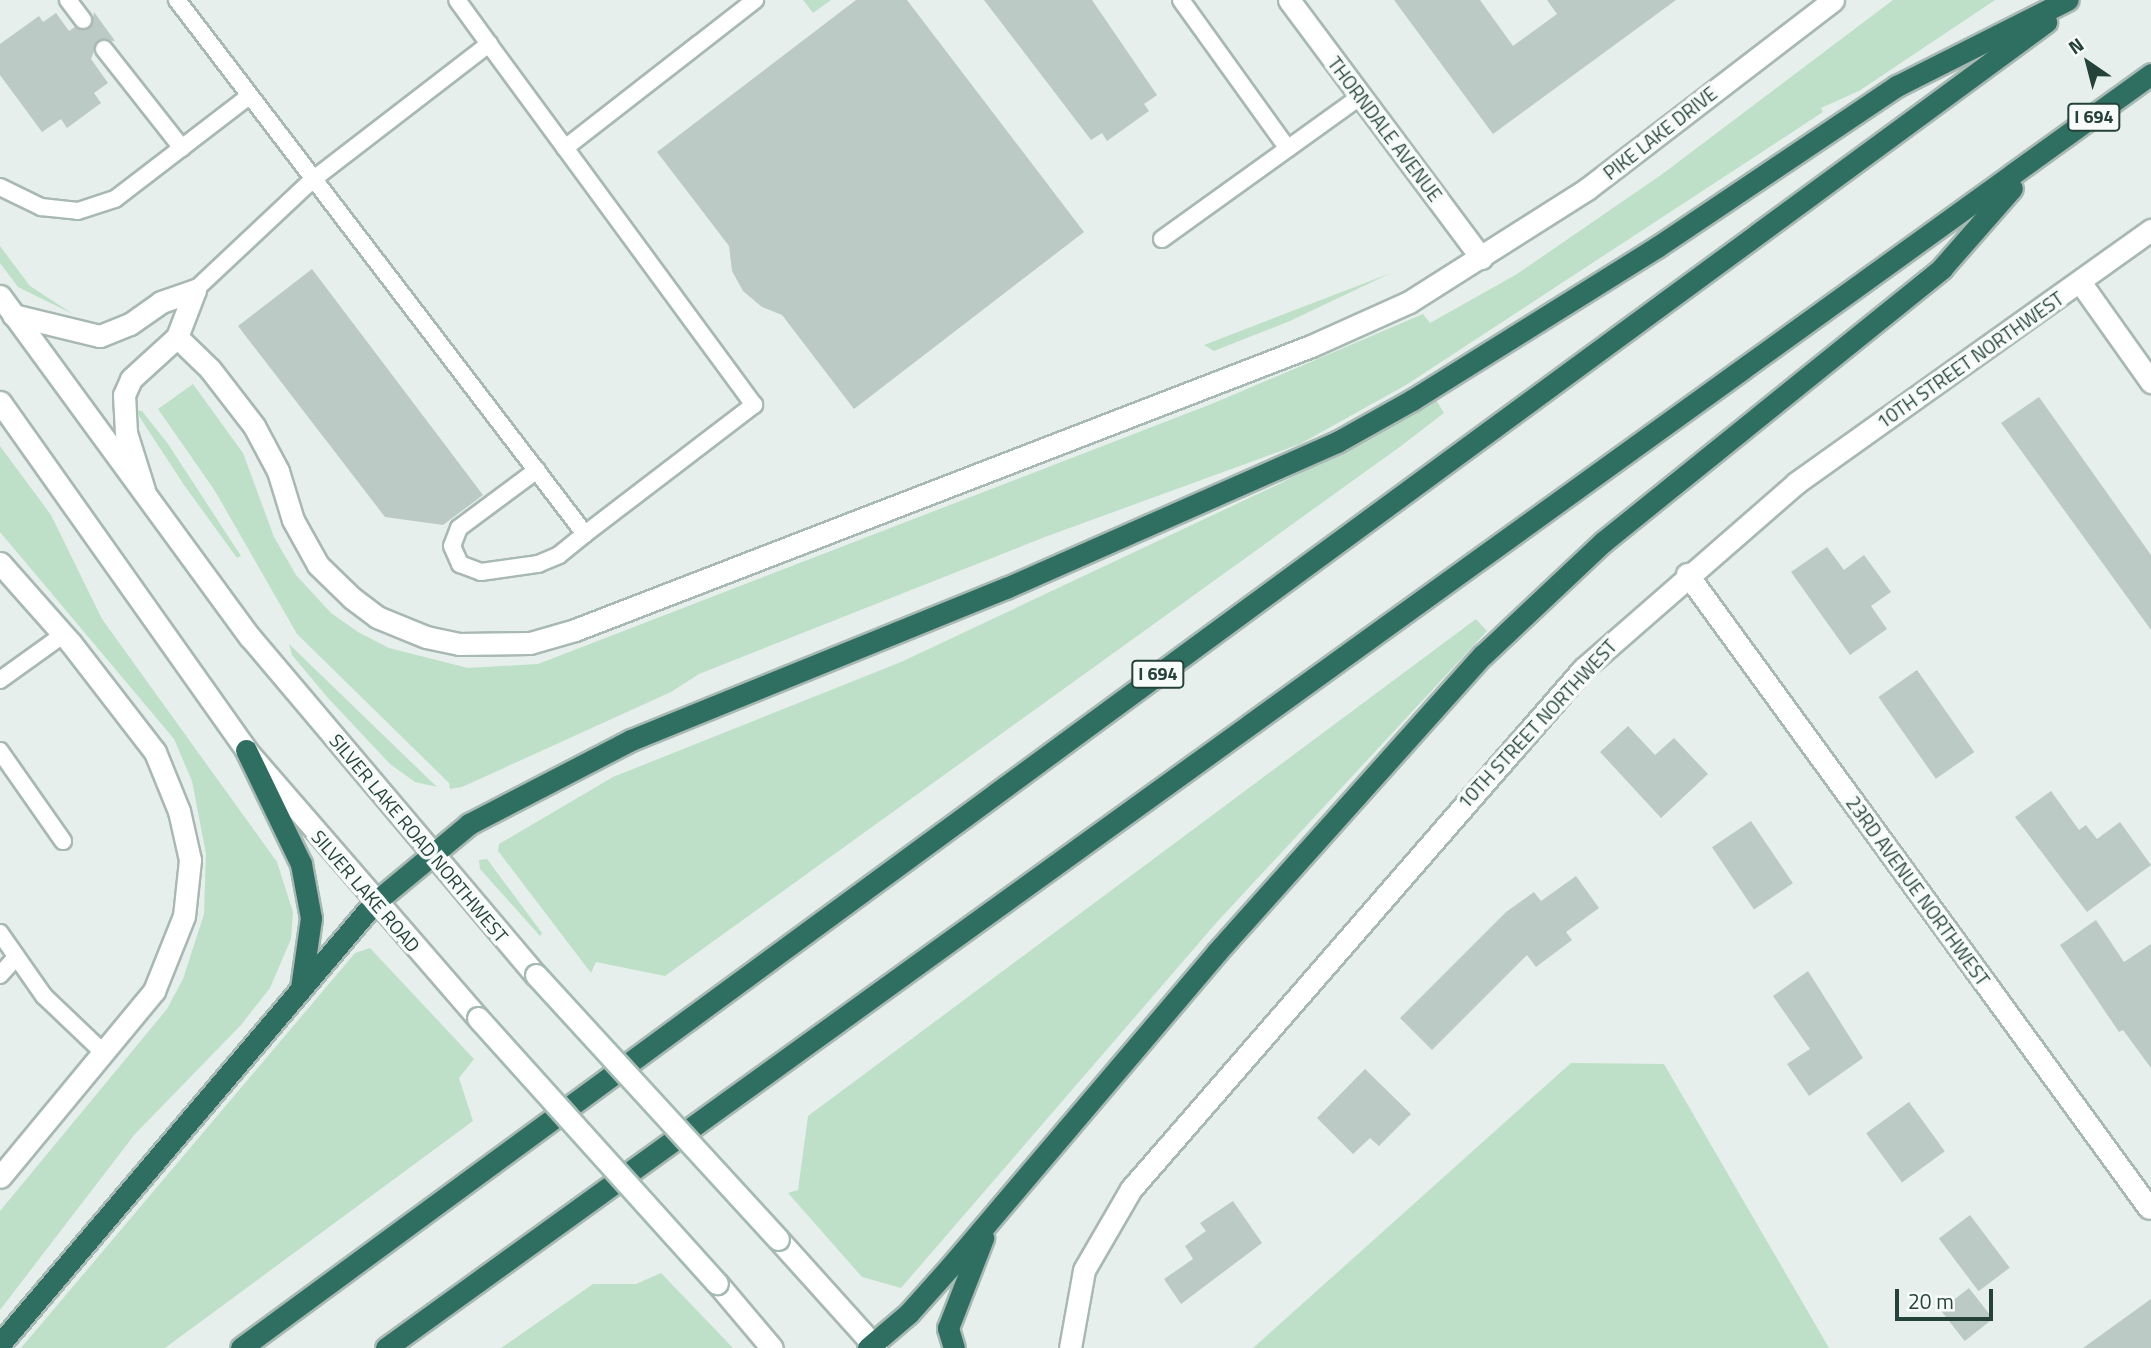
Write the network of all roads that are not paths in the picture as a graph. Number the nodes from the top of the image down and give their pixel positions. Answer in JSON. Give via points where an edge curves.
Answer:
{"nodes":[{"id":1,"x":68,"y":0,"type":"edge"},
{"id":2,"x":177,"y":0,"type":"edge"},
{"id":3,"x":457,"y":0,"type":"edge"},
{"id":4,"x":755,"y":0,"type":"edge"},
{"id":5,"x":1181,"y":0,"type":"edge"},
{"id":6,"x":1289,"y":0,"type":"edge"},
{"id":7,"x":1833,"y":0,"type":"edge"},
{"id":8,"x":2067,"y":0,"type":"edge"},
{"id":9,"x":2076,"y":0,"type":"edge"},
{"id":10,"x":83,"y":20,"type":"dead end"},
{"id":11,"x":489,"y":44,"type":"junction"},
{"id":12,"x":104,"y":49,"type":"dead end"},
{"id":13,"x":2151,"y":74,"type":"edge"},
{"id":14,"x":1361,"y":96,"type":"junction"},
{"id":15,"x":248,"y":97,"type":"junction"},
{"id":16,"x":182,"y":148,"type":"junction"},
{"id":17,"x":565,"y":148,"type":"junction"},
{"id":18,"x":1288,"y":149,"type":"junction"},
{"id":19,"x":2036,"y":160,"type":"junction"},
{"id":20,"x":311,"y":181,"type":"junction"},
{"id":21,"x":0,"y":187,"type":"edge"},
{"id":22,"x":2151,"y":230,"type":"edge"},
{"id":23,"x":1163,"y":239,"type":"dead end"},
{"id":24,"x":1481,"y":258,"type":"junction"},
{"id":25,"x":2080,"y":282,"type":"junction"},
{"id":26,"x":195,"y":290,"type":"junction"},
{"id":27,"x":0,"y":296,"type":"edge"},
{"id":28,"x":13,"y":315,"type":"junction"},
{"id":29,"x":177,"y":337,"type":"junction"},
{"id":30,"x":2151,"y":382,"type":"edge"},
{"id":31,"x":0,"y":402,"type":"edge"},
{"id":32,"x":537,"y":470,"type":"junction"},
{"id":33,"x":146,"y":498,"type":"junction"},
{"id":34,"x":585,"y":534,"type":"junction"},
{"id":35,"x":0,"y":563,"type":"edge"},
{"id":36,"x":1687,"y":574,"type":"junction"},
{"id":37,"x":64,"y":635,"type":"junction"},
{"id":38,"x":0,"y":680,"type":"edge"},
{"id":39,"x":246,"y":750,"type":"junction"},
{"id":40,"x":0,"y":751,"type":"edge"},
{"id":41,"x":63,"y":841,"type":"dead end"},
{"id":42,"x":431,"y":852,"type":"junction"},
{"id":43,"x":374,"y":903,"type":"junction"},
{"id":44,"x":0,"y":933,"type":"edge"},
{"id":45,"x":16,"y":957,"type":"junction"},
{"id":46,"x":0,"y":975,"type":"edge"},
{"id":47,"x":301,"y":988,"type":"junction"},
{"id":48,"x":105,"y":1054,"type":"junction"},
{"id":49,"x":0,"y":1177,"type":"edge"},
{"id":50,"x":2149,"y":1208,"type":"dead end"},
{"id":51,"x":990,"y":1220,"type":"junction"},
{"id":52,"x":0,"y":1345,"type":"edge"},
{"id":53,"x":872,"y":1347,"type":"edge"},
{"id":54,"x":241,"y":1348,"type":"edge"},
{"id":55,"x":386,"y":1348,"type":"edge"},
{"id":56,"x":772,"y":1348,"type":"edge"},
{"id":57,"x":954,"y":1348,"type":"edge"},
{"id":58,"x":1070,"y":1348,"type":"edge"}],
"edges":[{"from":1,"to":10,"type":"lane"},
{"from":2,"to":15,"type":"lane"},
{"from":3,"to":11,"type":"lane"},
{"from":4,"to":17,"type":"lane"},
{"from":5,"to":18,"type":"lane"},
{"from":6,"to":14,"type":"street","name":"THORNDALE AVENUE"},
{"from":7,"to":24,"type":"street","name":"PIKE LAKE DRIVE","via":[[1587,189]]},
{"from":8,"to":42,"type":"highway","via":[[1897,86],[1657,247],[1412,400],[1336,442],[1006,588],[631,740],[469,824]]},
{"from":9,"to":54,"type":"highway","number":"I 694"},
{"from":11,"to":17,"type":"lane"},
{"from":11,"to":20,"type":"lane"},
{"from":12,"to":16,"type":"lane"},
{"from":13,"to":19,"type":"highway","number":"I 694"},
{"from":14,"to":18,"type":"lane"},
{"from":14,"to":24,"type":"street","name":"THORNDALE AVENUE"},
{"from":15,"to":16,"type":"lane"},
{"from":15,"to":20,"type":"lane"},
{"from":16,"to":21,"type":"lane","via":[[116,200],[78,211],[41,207]]},
{"from":17,"to":34,"type":"lane","via":[[754,405]]},
{"from":18,"to":23,"type":"lane"},
{"from":19,"to":51,"type":"highway","via":[[1942,268],[1603,542],[1483,655],[1217,952]]},
{"from":19,"to":55,"type":"highway","number":"I 694"},
{"from":20,"to":26,"type":"lane"},
{"from":20,"to":32,"type":"lane"},
{"from":22,"to":25,"type":"street","name":"10TH STREET NORTHWEST"},
{"from":24,"to":29,"type":"street","name":"PIKE LAKE DRIVE","via":[[1409,302],[1311,346],[575,630],[530,643],[495,646],[426,637],[377,617],[343,590],[318,565],[299,531],[278,471],[254,426],[210,369]]},
{"from":25,"to":30,"type":"street"},
{"from":25,"to":36,"type":"street","name":"10TH STREET NORTHWEST","via":[[1796,483]]},
{"from":26,"to":28,"type":"street","via":[[161,302],[130,324],[100,336]]},
{"from":26,"to":29,"type":"street"},
{"from":27,"to":28,"type":"street","name":"SILVER LAKE ROAD NORTHWEST"},
{"from":28,"to":33,"type":"street","name":"SILVER LAKE ROAD NORTHWEST"},
{"from":29,"to":33,"type":"street","via":[[131,379],[124,395],[126,433]]},
{"from":31,"to":39,"type":"street","name":"SILVER LAKE ROAD"},
{"from":32,"to":34,"type":"lane"},
{"from":32,"to":34,"type":"lane","via":[[459,528],[452,546],[460,564],[481,572],[538,564],[559,555]]},
{"from":33,"to":42,"type":"street","name":"SILVER LAKE ROAD NORTHWEST","via":[[250,637]]},
{"from":35,"to":37,"type":"street"},
{"from":36,"to":50,"type":"street","name":"23RD AVENUE NORTHWEST"},
{"from":36,"to":58,"type":"street","name":"10TH STREET NORTHWEST","via":[[1583,669],[1130,1189],[1084,1270]]},
{"from":37,"to":38,"type":"lane"},
{"from":37,"to":48,"type":"street","via":[[155,752],[178,811],[190,860],[184,916],[154,991]]},
{"from":39,"to":43,"type":"street","name":"SILVER LAKE ROAD"},
{"from":39,"to":47,"type":"highway","via":[[301,864],[311,918]]},
{"from":40,"to":41,"type":"lane"},
{"from":42,"to":43,"type":"highway"},
{"from":42,"to":53,"type":"street","name":"SILVER LAKE ROAD NORTHWEST","bridge":true},
{"from":43,"to":47,"type":"highway"},
{"from":43,"to":56,"type":"street","name":"SILVER LAKE ROAD","bridge":true},
{"from":44,"to":45,"type":"lane"},
{"from":45,"to":46,"type":"lane"},
{"from":45,"to":48,"type":"lane","via":[[44,996]]},
{"from":47,"to":52,"type":"highway"},
{"from":48,"to":49,"type":"street"},
{"from":51,"to":53,"type":"highway"},
{"from":51,"to":57,"type":"highway","via":[[948,1328]]}]}
